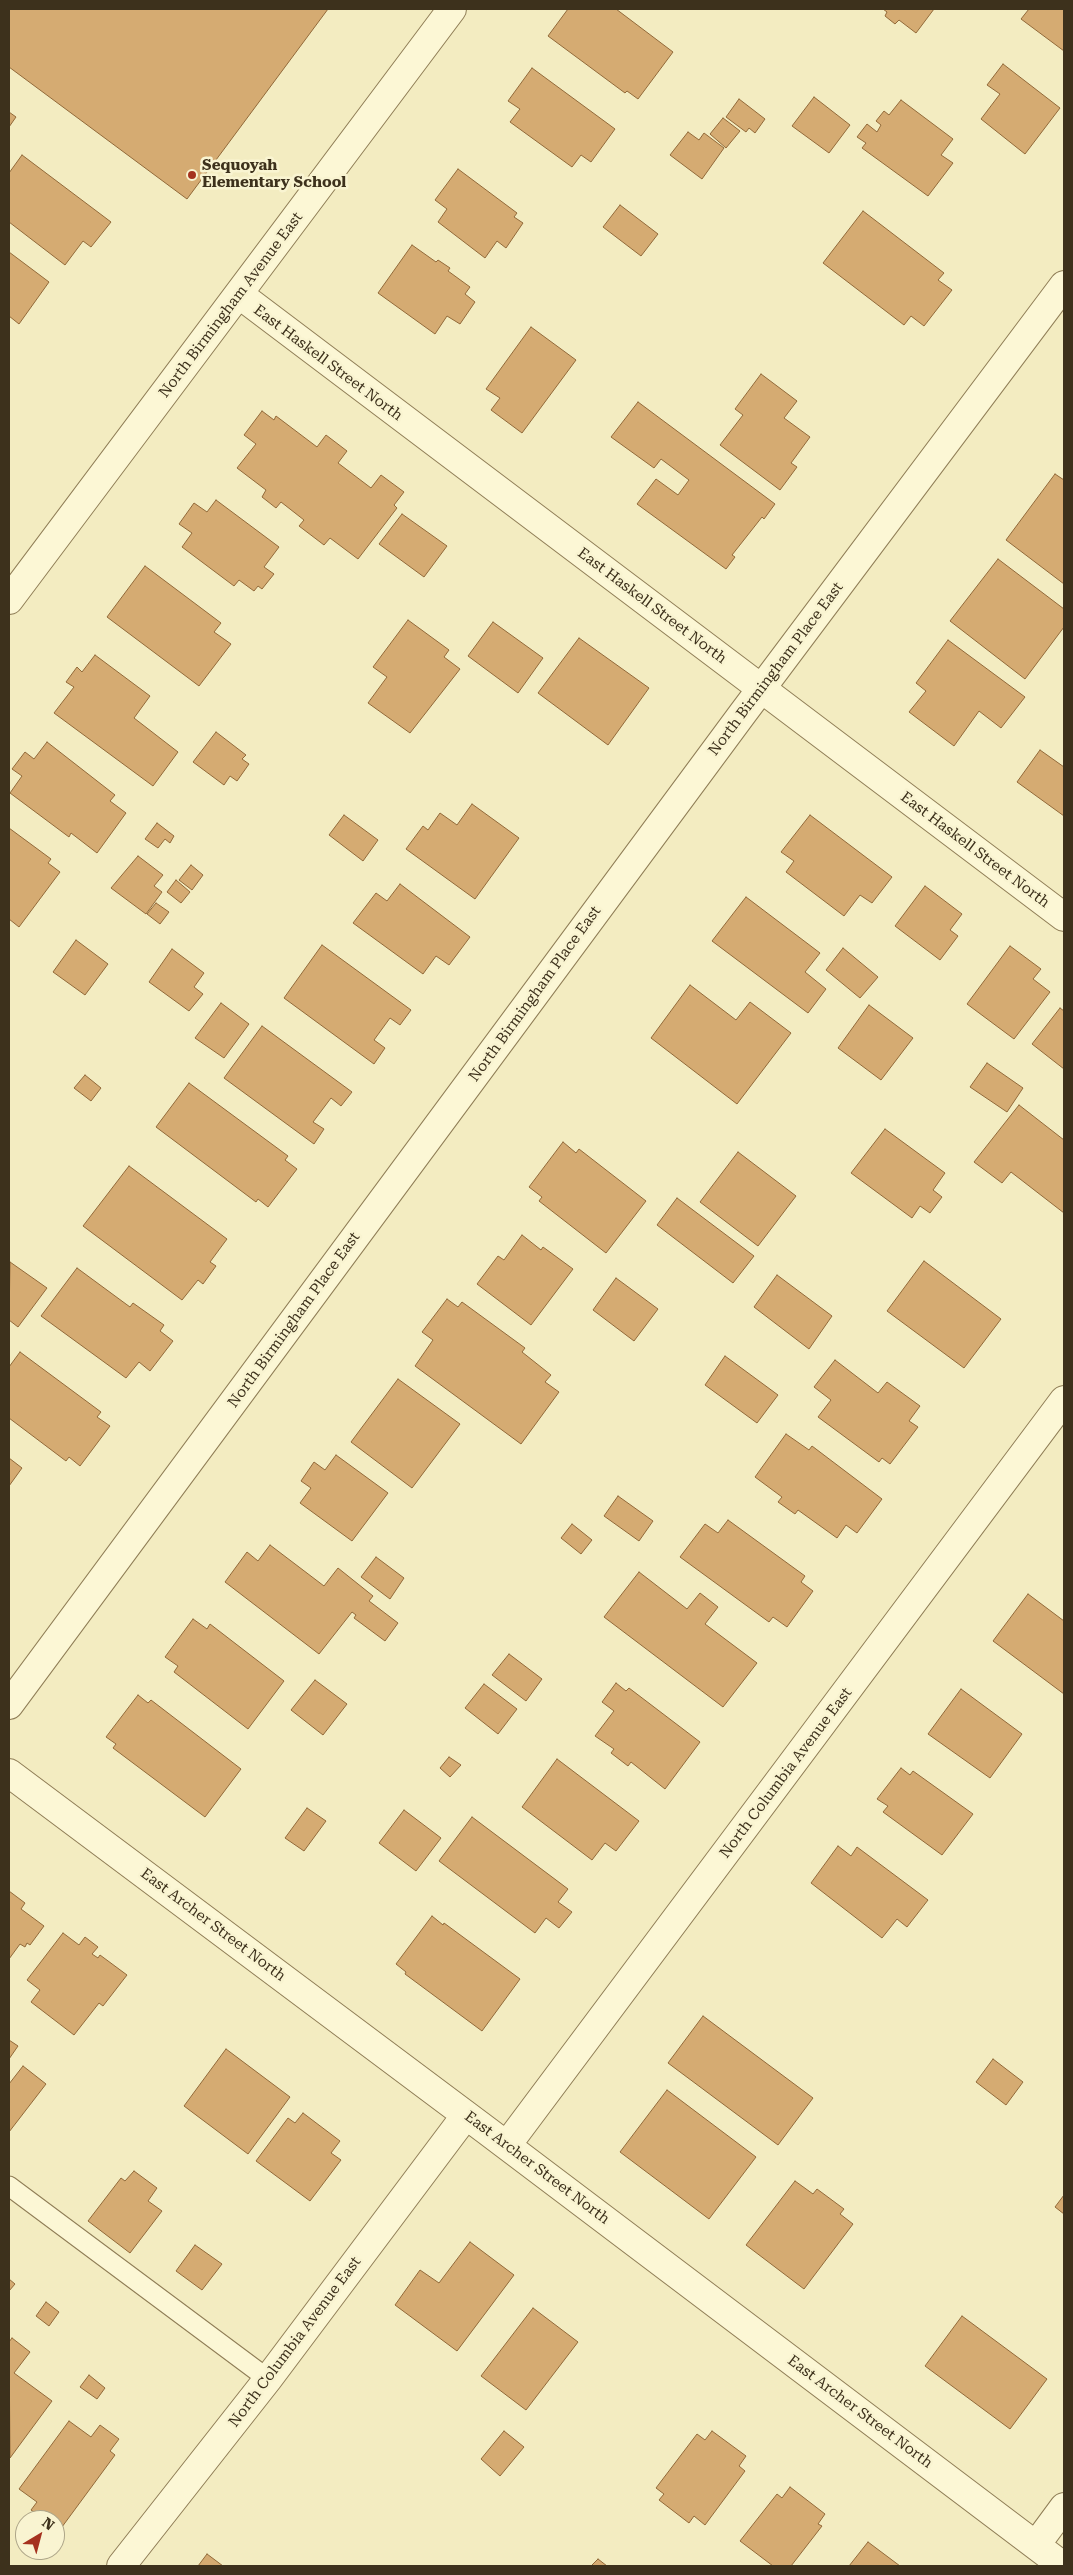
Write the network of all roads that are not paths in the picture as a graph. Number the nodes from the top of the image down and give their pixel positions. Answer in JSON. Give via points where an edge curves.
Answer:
{"nodes":[{"id":1,"x":452,"y":9,"type":"edge"},
{"id":2,"x":1064,"y":285,"type":"edge"},
{"id":3,"x":240,"y":295,"type":"junction"},
{"id":4,"x":9,"y":600,"type":"edge"},
{"id":5,"x":761,"y":689,"type":"junction"},
{"id":6,"x":1064,"y":917,"type":"edge"},
{"id":7,"x":1064,"y":1400,"type":"edge"},
{"id":8,"x":9,"y":1705,"type":"edge"},
{"id":9,"x":9,"y":1773,"type":"edge"},
{"id":10,"x":466,"y":2115,"type":"junction"},
{"id":11,"x":507,"y":2146,"type":"junction"},
{"id":12,"x":9,"y":2186,"type":"edge"},
{"id":13,"x":268,"y":2379,"type":"junction"},
{"id":14,"x":1064,"y":2507,"type":"edge"},
{"id":15,"x":1036,"y":2545,"type":"junction"},
{"id":16,"x":121,"y":2566,"type":"edge"},
{"id":17,"x":1063,"y":2566,"type":"edge"}],
"edges":[{"from":1,"to":3,"type":"street","name":"North Birmingham Avenue East"},
{"from":2,"to":5,"type":"street","name":"North Birmingham Place East"},
{"from":3,"to":4,"type":"street","name":"North Birmingham Avenue East"},
{"from":3,"to":5,"type":"street","name":"East Haskell Street North"},
{"from":5,"to":6,"type":"street","name":"East Haskell Street North"},
{"from":5,"to":8,"type":"street","name":"North Birmingham Place East"},
{"from":7,"to":11,"type":"street","name":"North Columbia Avenue East"},
{"from":9,"to":10,"type":"street","name":"East Archer Street North"},
{"from":10,"to":11,"type":"street","name":"East Archer Street North"},
{"from":10,"to":13,"type":"street","name":"North Columbia Avenue East"},
{"from":11,"to":15,"type":"street","name":"East Archer Street North"},
{"from":12,"to":13,"type":"lane"},
{"from":13,"to":16,"type":"street","name":"North Columbia Avenue East"},
{"from":14,"to":15,"type":"street"},
{"from":15,"to":17,"type":"street","name":"East Archer Street North"}]}
